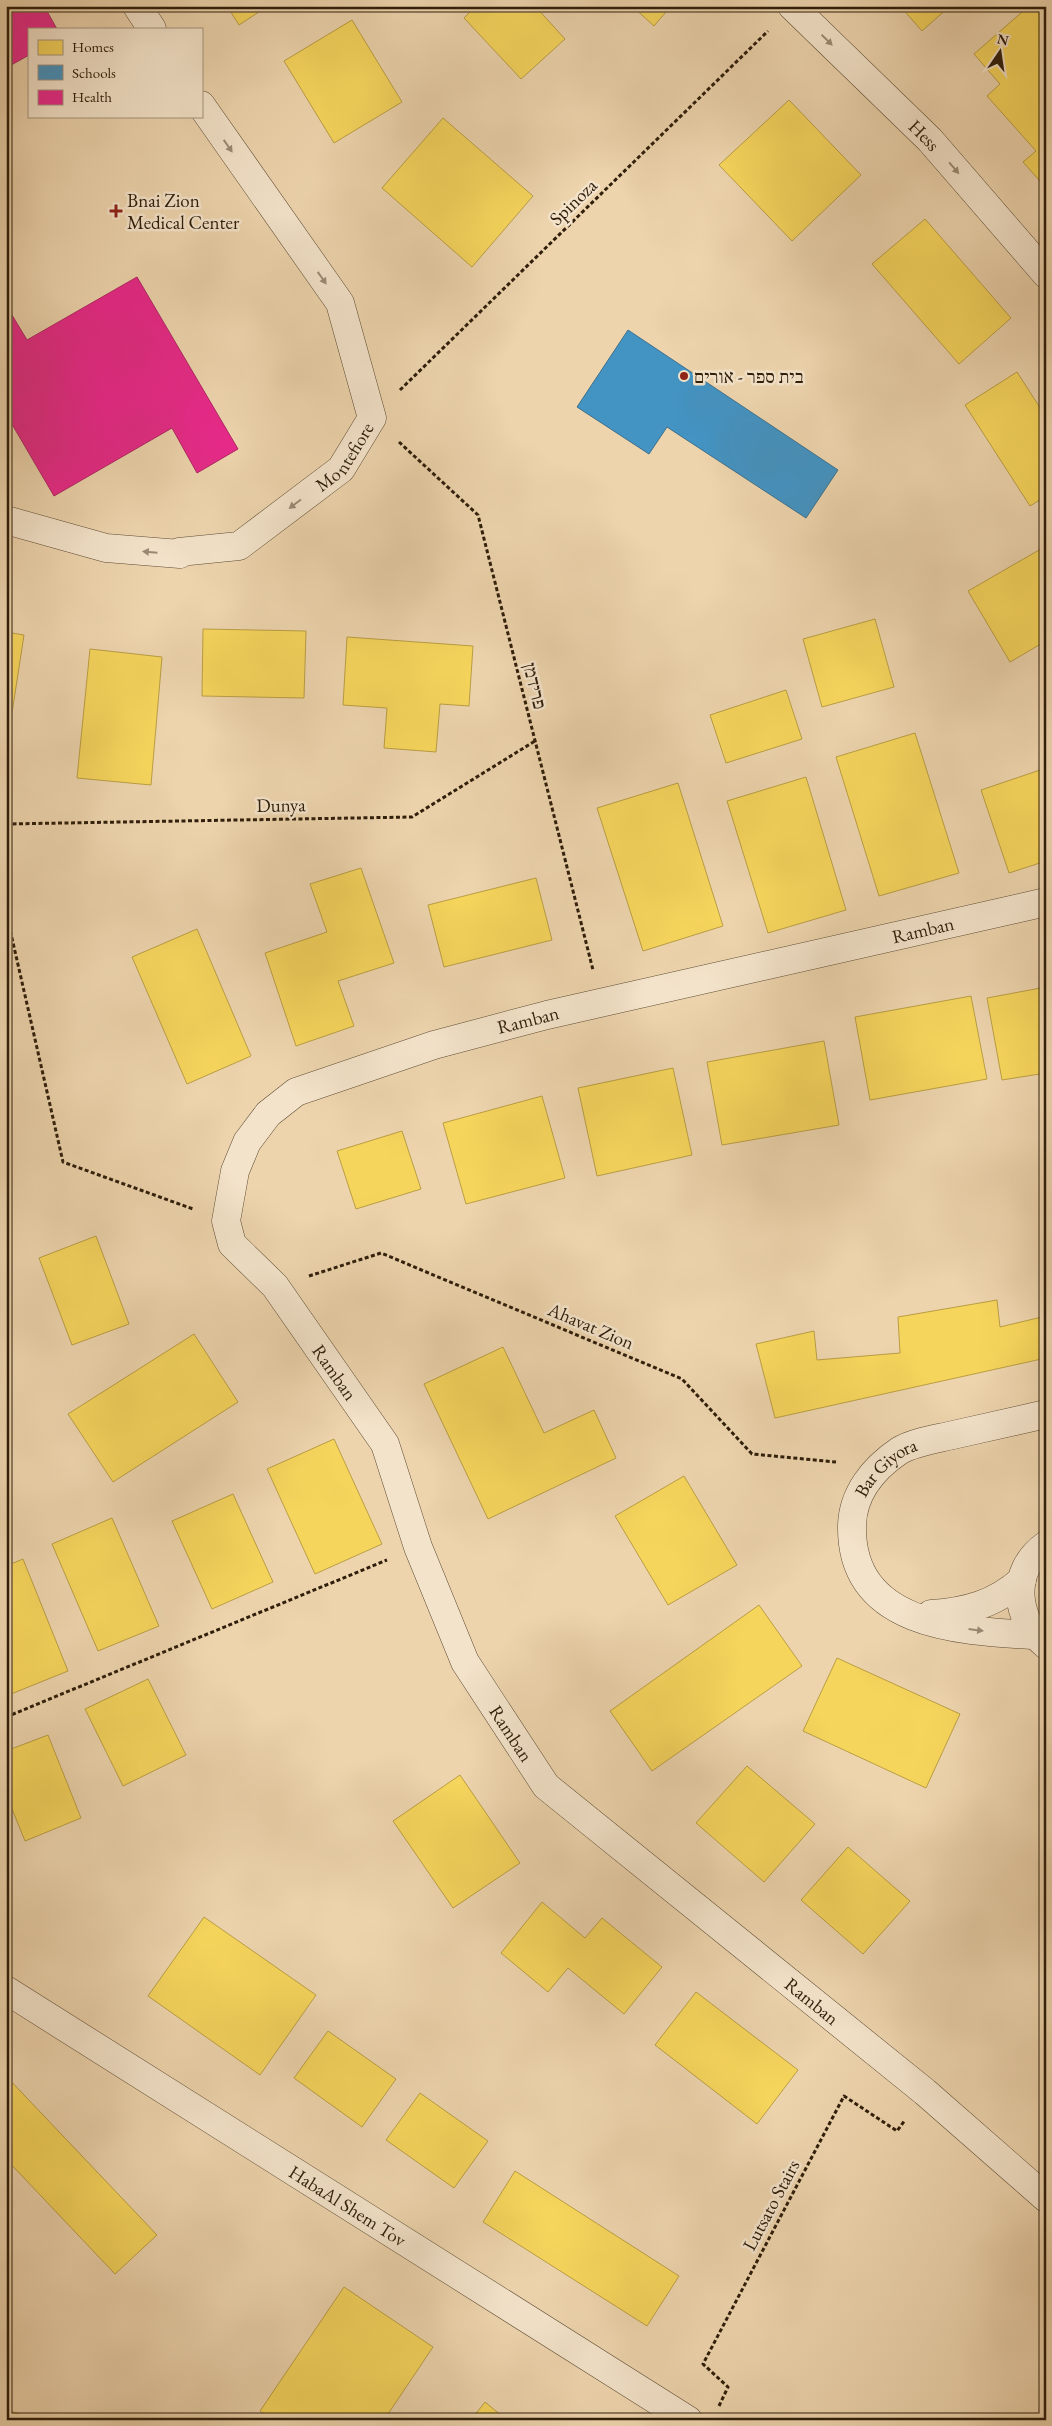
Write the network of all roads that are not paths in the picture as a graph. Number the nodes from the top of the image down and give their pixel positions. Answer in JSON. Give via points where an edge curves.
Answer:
{"nodes":[{"id":1,"x":137,"y":6,"type":"edge"},
{"id":2,"x":792,"y":6,"type":"edge"},
{"id":3,"x":151,"y":28,"type":"edge"},
{"id":4,"x":202,"y":106,"type":"edge"},
{"id":5,"x":1046,"y":274,"type":"edge"},
{"id":6,"x":6,"y":520,"type":"edge"},
{"id":7,"x":1046,"y":902,"type":"edge"},
{"id":8,"x":1046,"y":1414,"type":"edge"},
{"id":9,"x":1046,"y":1545,"type":"edge"},
{"id":10,"x":1022,"y":1580,"type":"junction"},
{"id":11,"x":895,"y":1609,"type":"junction"},
{"id":12,"x":1040,"y":1640,"type":"edge"},
{"id":13,"x":6,"y":1990,"type":"edge"},
{"id":14,"x":1046,"y":2198,"type":"edge"},
{"id":15,"x":688,"y":2420,"type":"edge"}],
"edges":[{"from":1,"to":3,"type":"street"},
{"from":2,"to":5,"type":"street","name":"Hess","one_way":true,"via":[[930,140]]},
{"from":4,"to":6,"type":"street","name":"Montefiore","one_way":true,"via":[[340,303],[372,418],[341,469],[239,546],[180,554],[106,548]]},
{"from":7,"to":14,"type":"street","name":"Ramban","via":[[601,1003],[434,1045],[296,1092],[268,1114],[247,1142],[235,1171],[226,1221],[232,1244],[275,1286],[385,1444],[418,1547],[465,1662],[546,1786],[925,2092]]},
{"from":8,"to":11,"type":"street","name":"Bar Giyora","via":[[927,1441],[901,1450],[878,1466],[862,1488],[852,1514],[852,1542],[859,1569],[874,1592]]},
{"from":9,"to":10,"type":"street","via":[[1029,1562]]},
{"from":10,"to":11,"type":"street","via":[[995,1600],[973,1609],[932,1614]]},
{"from":10,"to":12,"type":"street","via":[[1020,1599],[1024,1618]]},
{"from":11,"to":12,"type":"street","name":"Bar Giyora","one_way":true,"via":[[941,1625]]},
{"from":13,"to":15,"type":"street","name":"HabaAl Shem Tov"}]}
